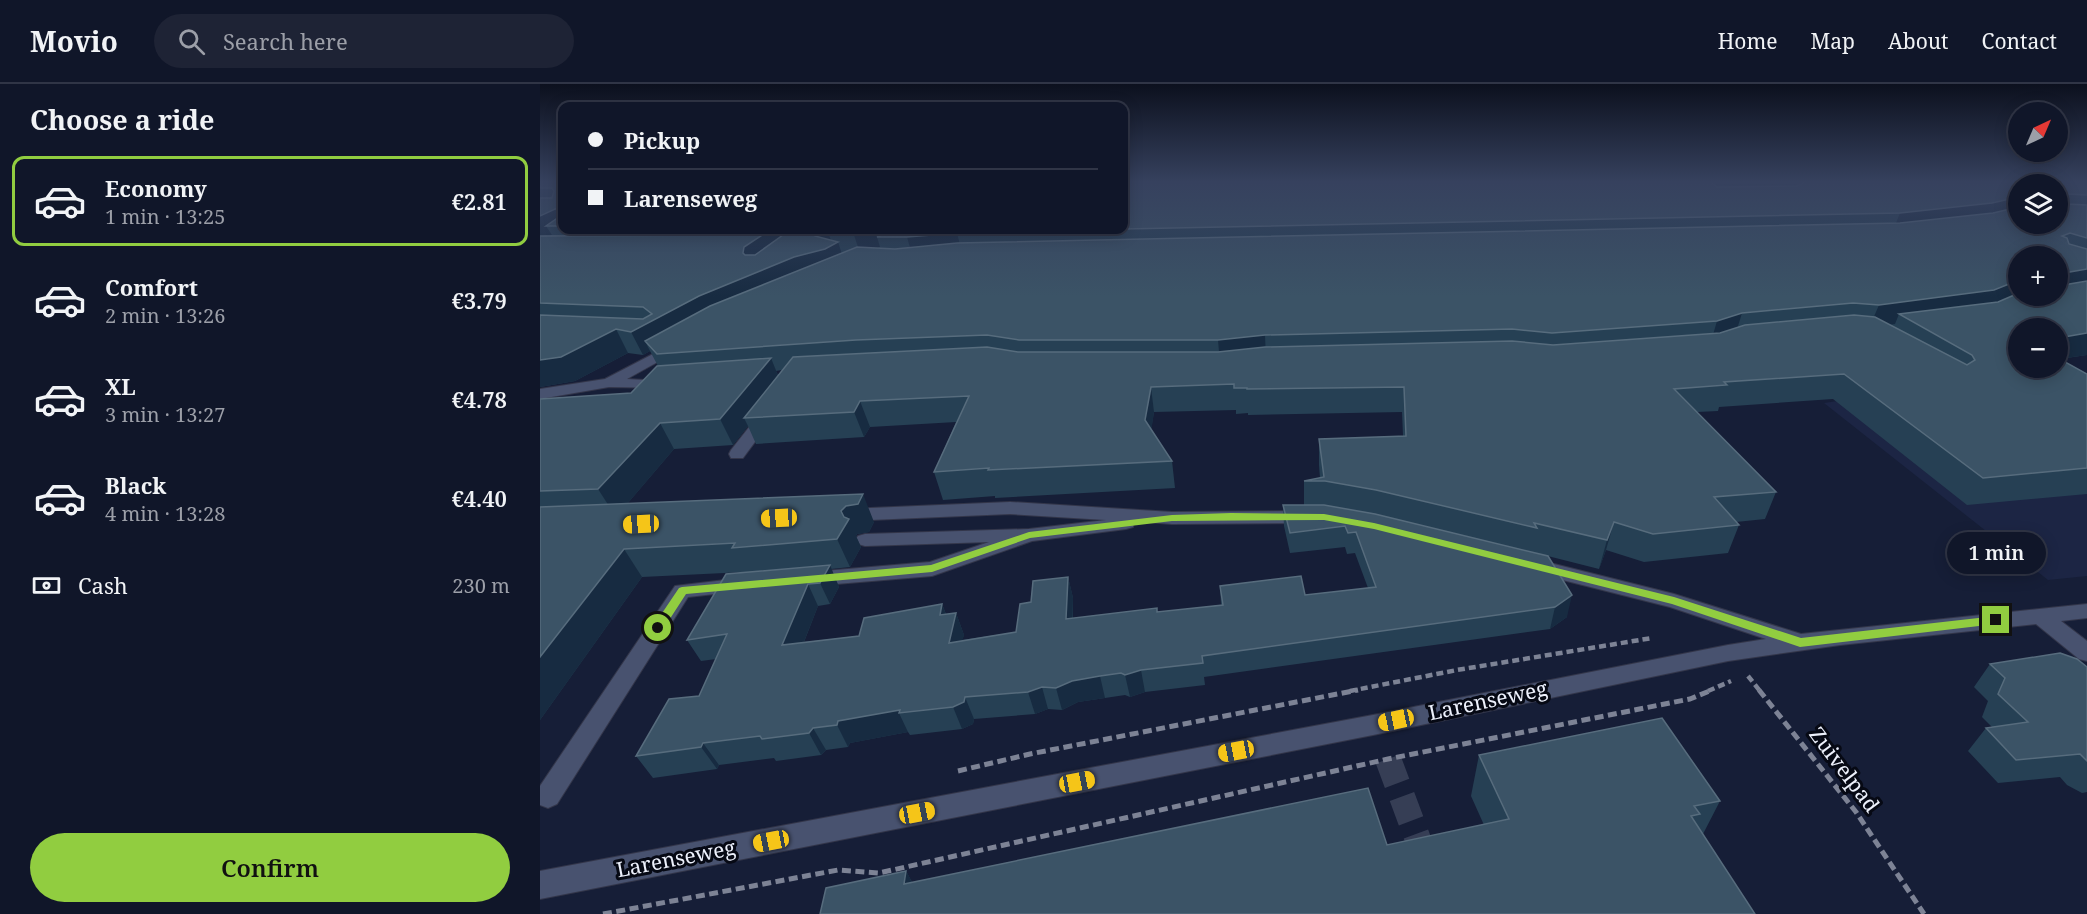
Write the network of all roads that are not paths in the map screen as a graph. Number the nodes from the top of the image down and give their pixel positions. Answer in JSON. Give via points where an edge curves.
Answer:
{"nodes":[{"id":1,"x":686,"y":340,"type":"edge"},
{"id":2,"x":609,"y":383,"type":"junction"},
{"id":3,"x":680,"y":384,"type":"edge"},
{"id":4,"x":540,"y":394,"type":"edge"},
{"id":5,"x":776,"y":403,"type":"edge"},
{"id":6,"x":737,"y":454,"type":"dead end"},
{"id":7,"x":831,"y":516,"type":"edge"},
{"id":8,"x":1324,"y":517,"type":"edge"},
{"id":9,"x":1172,"y":518,"type":"junction"},
{"id":10,"x":1029,"y":535,"type":"junction"},
{"id":11,"x":865,"y":540,"type":"dead end"},
{"id":12,"x":1512,"y":561,"type":"edge"},
{"id":13,"x":789,"y":581,"type":"edge"},
{"id":14,"x":765,"y":583,"type":"edge"},
{"id":15,"x":2087,"y":611,"type":"edge"},
{"id":16,"x":2040,"y":616,"type":"junction"},
{"id":17,"x":1800,"y":642,"type":"junction"},
{"id":18,"x":2087,"y":652,"type":"edge"},
{"id":19,"x":548,"y":796,"type":"dead end"},
{"id":20,"x":540,"y":885,"type":"edge"}],
"edges":[{"from":1,"to":2,"type":"street"},
{"from":2,"to":3,"type":"street"},
{"from":2,"to":4,"type":"street"},
{"from":5,"to":6,"type":"street"},
{"from":7,"to":9,"type":"street","via":[[1010,508]]},
{"from":8,"to":9,"type":"street"},
{"from":9,"to":10,"type":"street"},
{"from":10,"to":11,"type":"street"},
{"from":10,"to":13,"type":"street","via":[[932,569]]},
{"from":12,"to":17,"type":"street","via":[[1674,601]]},
{"from":14,"to":19,"type":"street","via":[[682,591]]},
{"from":15,"to":16,"type":"street","name":"Larenseweg"},
{"from":16,"to":17,"type":"street","name":"Larenseweg"},
{"from":16,"to":18,"type":"street"},
{"from":17,"to":20,"type":"street","name":"Larenseweg"}]}
